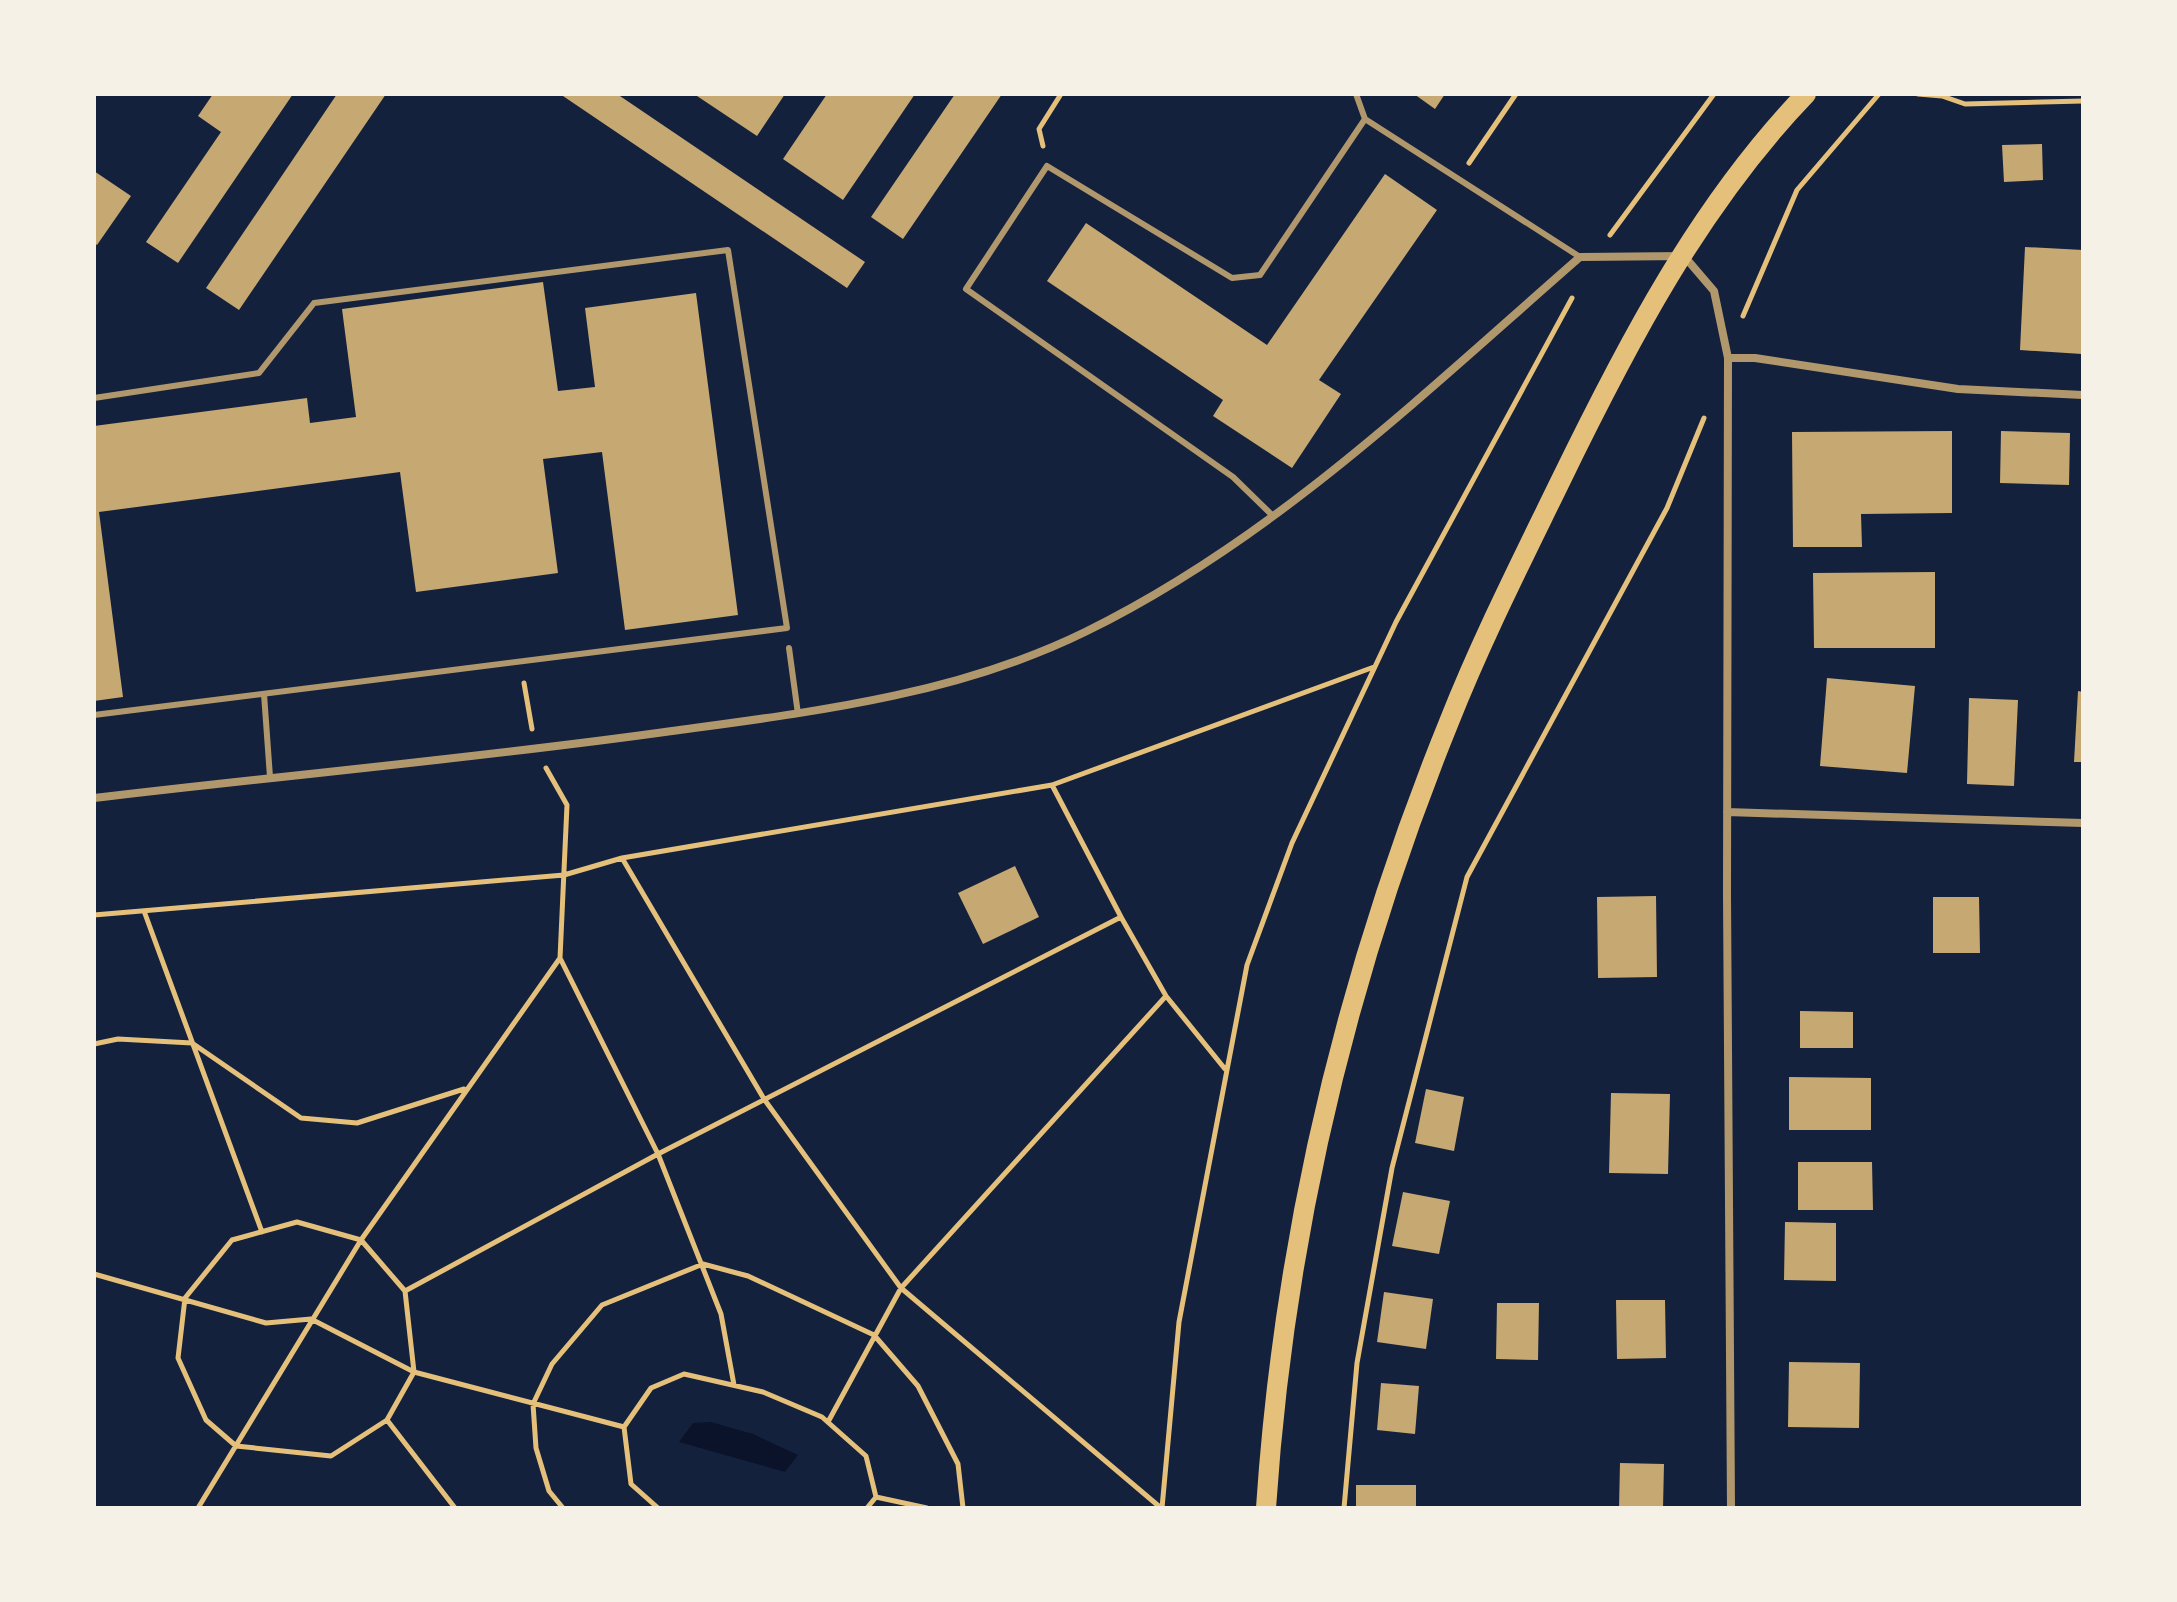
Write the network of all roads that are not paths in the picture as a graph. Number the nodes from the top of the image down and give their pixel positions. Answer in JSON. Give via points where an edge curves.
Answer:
{"nodes":[{"id":1,"x":1356,"y":94,"type":"edge"},
{"id":2,"x":1806,"y":94,"type":"edge"},
{"id":3,"x":1365,"y":119,"type":"junction"},
{"id":4,"x":1684,"y":256,"type":"junction"},
{"id":5,"x":1580,"y":257,"type":"junction"},
{"id":6,"x":1728,"y":358,"type":"junction"},
{"id":7,"x":2083,"y":395,"type":"edge"},
{"id":8,"x":94,"y":398,"type":"edge"},
{"id":9,"x":1273,"y":516,"type":"junction"},
{"id":10,"x":789,"y":648,"type":"dead end"},
{"id":11,"x":264,"y":694,"type":"junction"},
{"id":12,"x":798,"y":714,"type":"junction"},
{"id":13,"x":94,"y":715,"type":"edge"},
{"id":14,"x":270,"y":777,"type":"junction"},
{"id":15,"x":94,"y":798,"type":"edge"},
{"id":16,"x":1727,"y":812,"type":"junction"},
{"id":17,"x":2083,"y":823,"type":"edge"},
{"id":18,"x":1266,"y":1508,"type":"edge"},
{"id":19,"x":1731,"y":1508,"type":"edge"}],
"edges":[{"from":1,"to":3,"type":"lane"},
{"from":2,"to":4,"type":"main road","via":[[1734,177]]},
{"from":3,"to":5,"type":"lane"},
{"from":3,"to":9,"type":"lane","via":[[1260,275],[1232,278],[1047,166],[966,289],[1233,477]]},
{"from":4,"to":5,"type":"street"},
{"from":4,"to":6,"type":"street","via":[[1714,291]]},
{"from":4,"to":18,"type":"main road","via":[[1602,396],[1494,620],[1444,735],[1366,954],[1310,1172],[1295,1255]]},
{"from":5,"to":9,"type":"street","via":[[1410,408]]},
{"from":6,"to":7,"type":"street","via":[[1958,389]]},
{"from":6,"to":16,"type":"street"},
{"from":8,"to":11,"type":"lane","via":[[259,373],[314,303],[728,250],[787,628]]},
{"from":9,"to":12,"type":"street","via":[[1206,564],[1083,633],[980,673],[892,698]]},
{"from":10,"to":12,"type":"lane"},
{"from":11,"to":13,"type":"lane"},
{"from":11,"to":14,"type":"lane"},
{"from":12,"to":14,"type":"street"},
{"from":14,"to":15,"type":"street"},
{"from":16,"to":17,"type":"street"},
{"from":16,"to":19,"type":"street"}]}
